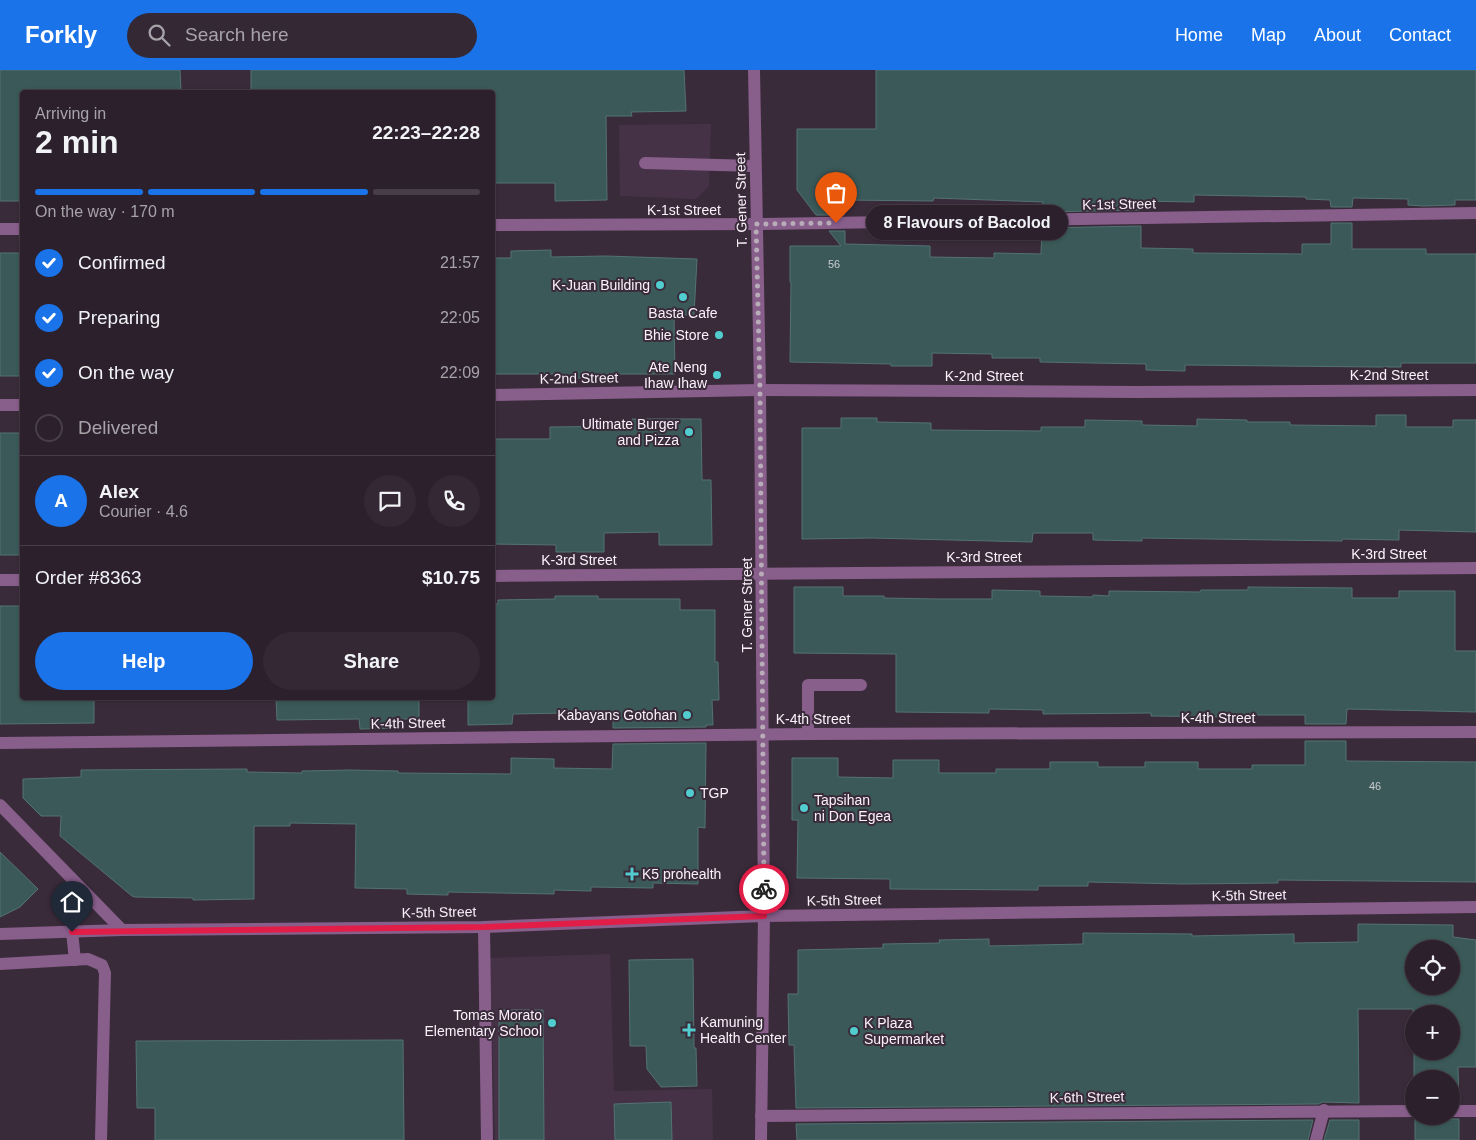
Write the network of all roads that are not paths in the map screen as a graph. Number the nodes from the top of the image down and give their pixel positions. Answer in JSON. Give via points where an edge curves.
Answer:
{"nodes":[{"id":1,"x":754,"y":70,"type":"edge"},
{"id":2,"x":645,"y":163,"type":"dead end"},
{"id":3,"x":755,"y":166,"type":"junction"},
{"id":4,"x":1476,"y":213,"type":"edge"},
{"id":5,"x":756,"y":224,"type":"junction"},
{"id":6,"x":495,"y":225,"type":"edge"},
{"id":7,"x":0,"y":229,"type":"edge"},
{"id":8,"x":20,"y":229,"type":"edge"},
{"id":9,"x":760,"y":390,"type":"junction"},
{"id":10,"x":1476,"y":390,"type":"edge"},
{"id":11,"x":495,"y":395,"type":"edge"},
{"id":12,"x":0,"y":405,"type":"edge"},
{"id":13,"x":20,"y":405,"type":"edge"},
{"id":14,"x":1476,"y":568,"type":"edge"},
{"id":15,"x":762,"y":574,"type":"junction"},
{"id":16,"x":495,"y":576,"type":"edge"},
{"id":17,"x":0,"y":580,"type":"edge"},
{"id":18,"x":20,"y":580,"type":"edge"},
{"id":19,"x":861,"y":685,"type":"dead end"},
{"id":20,"x":1476,"y":732,"type":"edge"},
{"id":21,"x":808,"y":734,"type":"junction"},
{"id":22,"x":763,"y":735,"type":"junction"},
{"id":23,"x":0,"y":743,"type":"edge"},
{"id":24,"x":0,"y":805,"type":"edge"},
{"id":25,"x":1476,"y":907,"type":"edge"},
{"id":26,"x":764,"y":916,"type":"junction"},
{"id":27,"x":484,"y":927,"type":"junction"},
{"id":28,"x":122,"y":930,"type":"junction"},
{"id":29,"x":72,"y":932,"type":"junction"},
{"id":30,"x":0,"y":934,"type":"edge"},
{"id":31,"x":75,"y":960,"type":"junction"},
{"id":32,"x":0,"y":964,"type":"edge"},
{"id":33,"x":1324,"y":1110,"type":"junction"},
{"id":34,"x":1405,"y":1111,"type":"edge"},
{"id":35,"x":1460,"y":1111,"type":"edge"},
{"id":36,"x":1476,"y":1111,"type":"edge"},
{"id":37,"x":761,"y":1116,"type":"junction"},
{"id":38,"x":101,"y":1140,"type":"edge"},
{"id":39,"x":487,"y":1140,"type":"edge"},
{"id":40,"x":761,"y":1140,"type":"edge"},
{"id":41,"x":1316,"y":1140,"type":"edge"}],
"edges":[{"from":1,"to":3,"type":"street","name":"T. Gener Street"},
{"from":2,"to":3,"type":"street"},
{"from":3,"to":5,"type":"street","name":"T. Gener Street"},
{"from":4,"to":5,"type":"street","name":"K-1st Street"},
{"from":5,"to":6,"type":"street","name":"K-1st Street"},
{"from":5,"to":9,"type":"street","name":"T. Gener Street"},
{"from":7,"to":8,"type":"street"},
{"from":9,"to":10,"type":"street","name":"K-2nd Street"},
{"from":9,"to":11,"type":"street","name":"K-2nd Street"},
{"from":9,"to":15,"type":"street","name":"T. Gener Street"},
{"from":12,"to":13,"type":"street"},
{"from":14,"to":15,"type":"street","name":"K-3rd Street"},
{"from":15,"to":16,"type":"street","name":"K-3rd Street"},
{"from":15,"to":22,"type":"street","name":"T. Gener Street"},
{"from":17,"to":18,"type":"street"},
{"from":19,"to":21,"type":"street","via":[[808,685]]},
{"from":20,"to":21,"type":"street","name":"K-4th Street"},
{"from":21,"to":22,"type":"street","name":"K-4th Street"},
{"from":22,"to":23,"type":"street","name":"K-4th Street"},
{"from":22,"to":26,"type":"street","name":"T. Gener Street"},
{"from":24,"to":28,"type":"street"},
{"from":25,"to":26,"type":"street","name":"K-5th Street"},
{"from":26,"to":27,"type":"street","name":"K-5th Street"},
{"from":26,"to":37,"type":"street","name":"T. Gener Street"},
{"from":27,"to":28,"type":"street","name":"K-5th Street"},
{"from":27,"to":39,"type":"street"},
{"from":28,"to":29,"type":"street","name":"K-5th Street"},
{"from":29,"to":30,"type":"street","name":"K-5th Street"},
{"from":29,"to":31,"type":"street"},
{"from":31,"to":32,"type":"street"},
{"from":31,"to":38,"type":"street","via":[[88,959],[102,965],[105,973]]},
{"from":33,"to":34,"type":"street","name":"K-6th Street"},
{"from":33,"to":37,"type":"street","name":"K-6th Street"},
{"from":33,"to":41,"type":"street"},
{"from":35,"to":36,"type":"street"},
{"from":37,"to":40,"type":"street","name":"T. Gener Street"}]}
